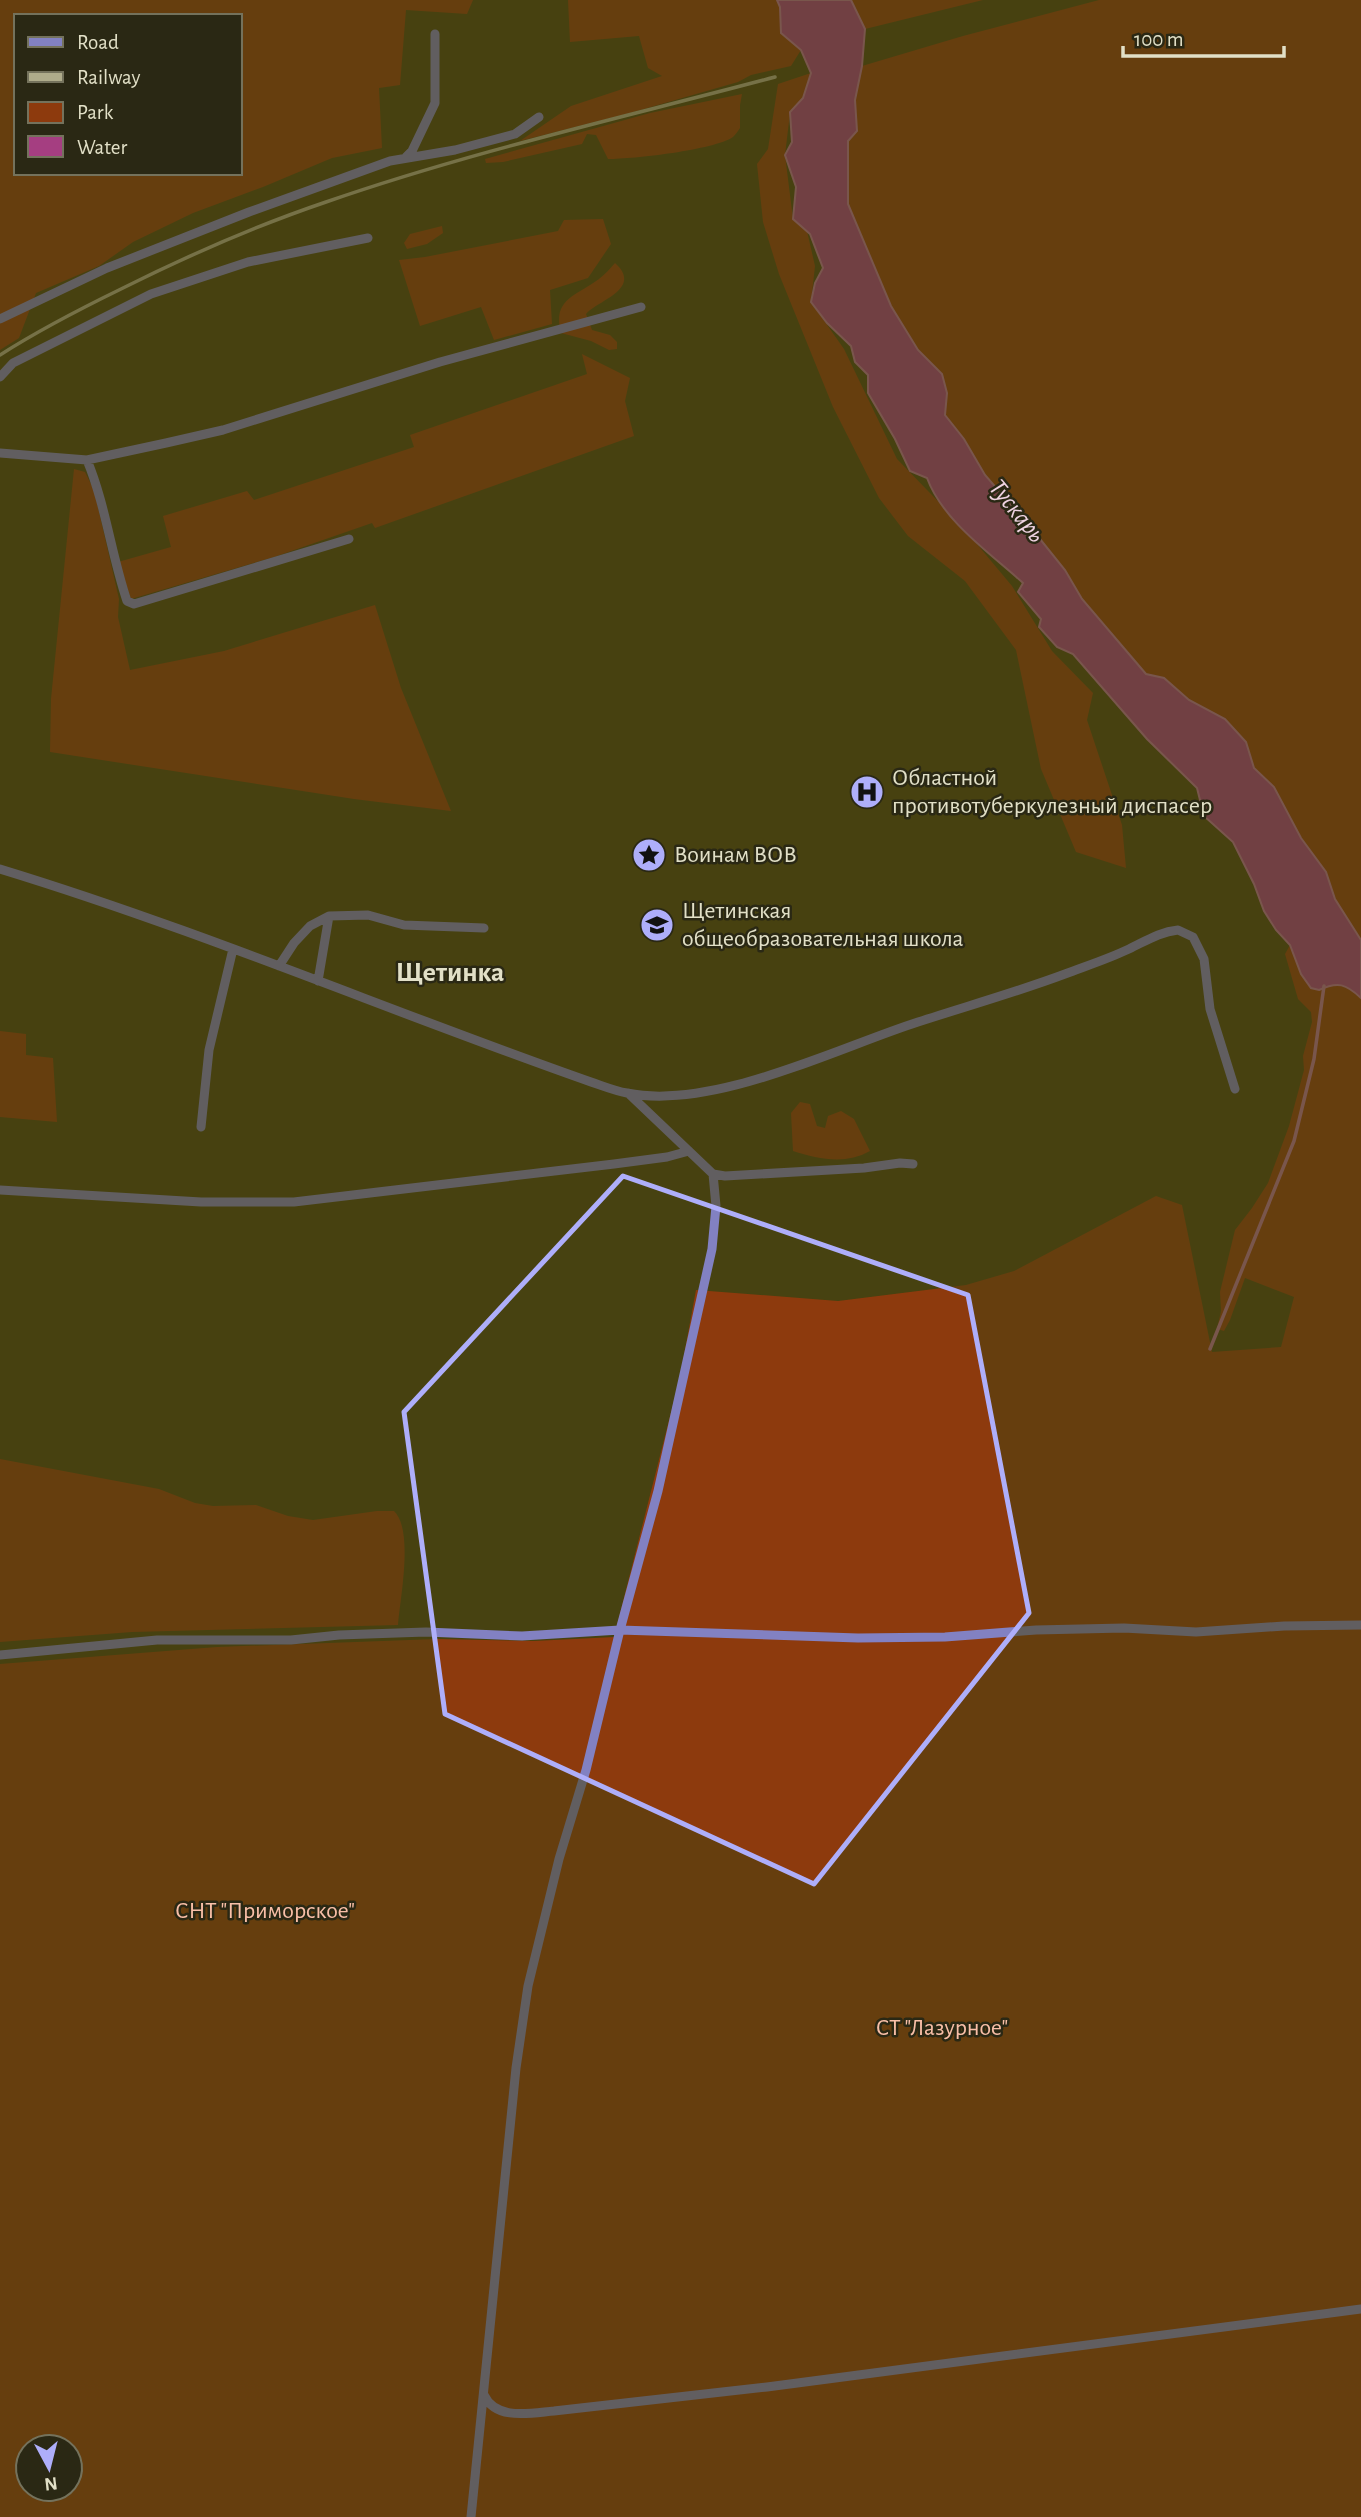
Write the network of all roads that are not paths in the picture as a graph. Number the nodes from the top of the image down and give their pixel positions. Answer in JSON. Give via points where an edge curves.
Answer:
{"nodes":[{"id":1,"x":435,"y":34,"type":"dead end"},
{"id":2,"x":539,"y":117,"type":"dead end"},
{"id":3,"x":406,"y":158,"type":"junction"},
{"id":4,"x":368,"y":238,"type":"dead end"},
{"id":5,"x":641,"y":307,"type":"dead end"},
{"id":6,"x":0,"y":318,"type":"edge"},
{"id":7,"x":0,"y":377,"type":"edge"},
{"id":8,"x":0,"y":453,"type":"edge"},
{"id":9,"x":87,"y":460,"type":"junction"},
{"id":10,"x":349,"y":539,"type":"dead end"},
{"id":11,"x":0,"y":869,"type":"edge"},
{"id":12,"x":329,"y":916,"type":"junction"},
{"id":13,"x":484,"y":928,"type":"dead end"},
{"id":14,"x":233,"y":949,"type":"junction"},
{"id":15,"x":279,"y":966,"type":"junction"},
{"id":16,"x":318,"y":981,"type":"junction"},
{"id":17,"x":1235,"y":1089,"type":"dead end"},
{"id":18,"x":628,"y":1093,"type":"junction"},
{"id":19,"x":201,"y":1127,"type":"dead end"},
{"id":20,"x":689,"y":1151,"type":"junction"},
{"id":21,"x":913,"y":1164,"type":"dead end"},
{"id":22,"x":713,"y":1174,"type":"junction"},
{"id":23,"x":0,"y":1191,"type":"edge"},
{"id":24,"x":1361,"y":1625,"type":"edge"},
{"id":25,"x":620,"y":1630,"type":"junction"},
{"id":26,"x":0,"y":1655,"type":"edge"},
{"id":27,"x":1361,"y":2309,"type":"edge"},
{"id":28,"x":484,"y":2393,"type":"junction"},
{"id":29,"x":471,"y":2517,"type":"edge"}],
"edges":[{"from":1,"to":3,"type":"street","via":[[435,103]]},
{"from":2,"to":3,"type":"street","via":[[515,134]]},
{"from":3,"to":6,"type":"street","via":[[223,222],[107,268]]},
{"from":4,"to":7,"type":"street","via":[[248,262],[151,293],[13,363]]},
{"from":5,"to":9,"type":"street","via":[[440,362],[223,430]]},
{"from":8,"to":9,"type":"street"},
{"from":9,"to":10,"type":"street","via":[[127,601],[134,604]]},
{"from":11,"to":14,"type":"street"},
{"from":12,"to":13,"type":"street","via":[[368,915],[404,925]]},
{"from":12,"to":15,"type":"street","via":[[310,926]]},
{"from":12,"to":16,"type":"street"},
{"from":14,"to":15,"type":"street"},
{"from":14,"to":19,"type":"street","via":[[212,1038]]},
{"from":15,"to":16,"type":"street"},
{"from":16,"to":18,"type":"street"},
{"from":17,"to":18,"type":"street","via":[[1210,1009],[1204,959],[1192,937],[1178,930],[1051,979],[758,1078],[684,1094]]},
{"from":18,"to":20,"type":"street"},
{"from":20,"to":22,"type":"street"},
{"from":20,"to":23,"type":"street","via":[[294,1202]]},
{"from":21,"to":22,"type":"street"},
{"from":22,"to":25,"type":"street","via":[[712,1248],[658,1491]]},
{"from":24,"to":25,"type":"street","via":[[858,1638]]},
{"from":25,"to":26,"type":"street","via":[[522,1636],[426,1632],[291,1640],[157,1640]]},
{"from":25,"to":28,"type":"street","via":[[528,1986]]},
{"from":27,"to":28,"type":"street","via":[[554,2411],[500,2411],[488,2403]]},
{"from":28,"to":29,"type":"street"}]}
